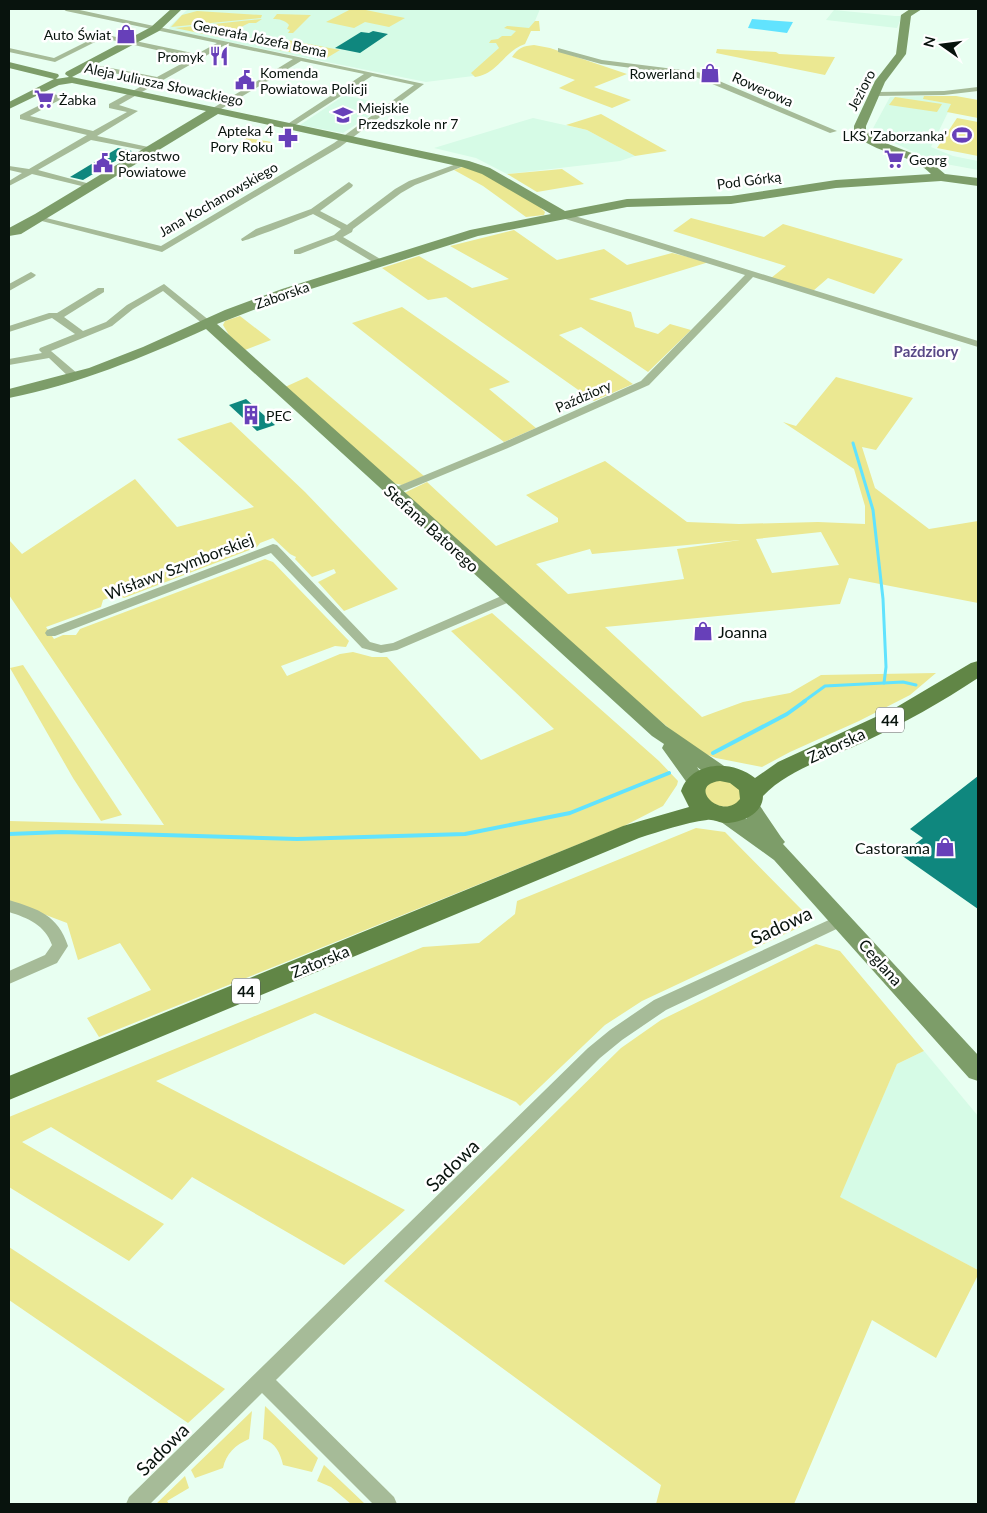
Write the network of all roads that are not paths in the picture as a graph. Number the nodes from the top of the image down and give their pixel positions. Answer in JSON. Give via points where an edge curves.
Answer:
{"nodes":[{"id":1,"x":66,"y":9,"type":"edge"},
{"id":2,"x":178,"y":9,"type":"edge"},
{"id":3,"x":917,"y":9,"type":"edge"},
{"id":4,"x":156,"y":28,"type":"junction"},
{"id":5,"x":131,"y":42,"type":"junction"},
{"id":6,"x":223,"y":43,"type":"junction"},
{"id":7,"x":9,"y":50,"type":"edge"},
{"id":8,"x":561,"y":50,"type":"dead end"},
{"id":9,"x":200,"y":57,"type":"junction"},
{"id":10,"x":299,"y":59,"type":"junction"},
{"id":11,"x":9,"y":65,"type":"edge"},
{"id":12,"x":88,"y":65,"type":"junction"},
{"id":13,"x":370,"y":74,"type":"junction"},
{"id":14,"x":71,"y":77,"type":"junction"},
{"id":15,"x":55,"y":79,"type":"junction"},
{"id":16,"x":159,"y":80,"type":"junction"},
{"id":17,"x":420,"y":84,"type":"joint"},
{"id":18,"x":978,"y":88,"type":"edge"},
{"id":19,"x":37,"y":92,"type":"junction"},
{"id":20,"x":137,"y":93,"type":"junction"},
{"id":21,"x":876,"y":94,"type":"junction"},
{"id":22,"x":11,"y":103,"type":"edge"},
{"id":23,"x":216,"y":110,"type":"junction"},
{"id":24,"x":289,"y":127,"type":"junction"},
{"id":25,"x":833,"y":131,"type":"dead end"},
{"id":26,"x":91,"y":136,"type":"junction"},
{"id":27,"x":345,"y":139,"type":"junction"},
{"id":28,"x":150,"y":150,"type":"junction"},
{"id":29,"x":465,"y":164,"type":"junction"},
{"id":30,"x":9,"y":168,"type":"edge"},
{"id":31,"x":30,"y":172,"type":"junction"},
{"id":32,"x":941,"y":176,"type":"junction"},
{"id":33,"x":978,"y":182,"type":"edge"},
{"id":34,"x":9,"y":184,"type":"edge"},
{"id":35,"x":349,"y":185,"type":"dead end"},
{"id":36,"x":91,"y":186,"type":"junction"},
{"id":37,"x":314,"y":211,"type":"junction"},
{"id":38,"x":562,"y":215,"type":"junction"},
{"id":39,"x":38,"y":218,"type":"junction"},
{"id":40,"x":349,"y":230,"type":"junction"},
{"id":41,"x":9,"y":232,"type":"edge"},
{"id":42,"x":337,"y":237,"type":"junction"},
{"id":43,"x":244,"y":240,"type":"dead end"},
{"id":44,"x":297,"y":252,"type":"dead end"},
{"id":45,"x":380,"y":262,"type":"junction"},
{"id":46,"x":751,"y":274,"type":"junction"},
{"id":47,"x":31,"y":275,"type":"dead end"},
{"id":48,"x":9,"y":288,"type":"edge"},
{"id":49,"x":101,"y":290,"type":"dead end"},
{"id":50,"x":58,"y":316,"type":"junction"},
{"id":51,"x":207,"y":323,"type":"junction"},
{"id":52,"x":9,"y":329,"type":"edge"},
{"id":53,"x":82,"y":335,"type":"junction"},
{"id":54,"x":978,"y":344,"type":"edge"},
{"id":55,"x":50,"y":355,"type":"junction"},
{"id":56,"x":9,"y":362,"type":"edge"},
{"id":57,"x":74,"y":376,"type":"junction"},
{"id":58,"x":9,"y":394,"type":"edge"},
{"id":59,"x":393,"y":492,"type":"junction"},
{"id":60,"x":510,"y":597,"type":"junction"},
{"id":61,"x":51,"y":633,"type":"dead end"},
{"id":62,"x":978,"y":668,"type":"edge"},
{"id":63,"x":659,"y":731,"type":"junction"},
{"id":64,"x":797,"y":763,"type":"junction"},
{"id":65,"x":727,"y":774,"type":"junction"},
{"id":66,"x":695,"y":786,"type":"junction"},
{"id":67,"x":751,"y":800,"type":"junction"},
{"id":68,"x":717,"y":813,"type":"junction"},
{"id":69,"x":632,"y":832,"type":"junction"},
{"id":70,"x":782,"y":854,"type":"junction"},
{"id":71,"x":9,"y":906,"type":"edge"},
{"id":72,"x":842,"y":920,"type":"junction"},
{"id":73,"x":9,"y":978,"type":"edge"},
{"id":74,"x":978,"y":1071,"type":"edge"},
{"id":75,"x":9,"y":1088,"type":"edge"},
{"id":76,"x":261,"y":1381,"type":"junction"},
{"id":77,"x":136,"y":1504,"type":"edge"},
{"id":78,"x":387,"y":1504,"type":"edge"}],
"edges":[{"from":1,"to":4,"type":"street","name":"Generała Józefa Bema"},
{"from":2,"to":4,"type":"street"},
{"from":3,"to":21,"type":"street","name":"Jezioro","via":[[906,15],[901,54],[880,81]]},
{"from":4,"to":5,"type":"street"},
{"from":4,"to":6,"type":"street","name":"Generała Józefa Bema"},
{"from":5,"to":7,"type":"street","via":[[102,36],[55,60]]},
{"from":5,"to":9,"type":"street"},
{"from":5,"to":12,"type":"street"},
{"from":6,"to":9,"type":"street"},
{"from":6,"to":10,"type":"street","name":"Generała Józefa Bema"},
{"from":8,"to":25,"type":"street","name":"Rowerowa","via":[[601,62],[683,71],[716,81]]},
{"from":9,"to":16,"type":"street"},
{"from":10,"to":13,"type":"street","name":"Generała Józefa Bema"},
{"from":10,"to":23,"type":"street"},
{"from":11,"to":15,"type":"street"},
{"from":12,"to":14,"type":"street"},
{"from":12,"to":16,"type":"street"},
{"from":13,"to":17,"type":"street","name":"Generała Józefa Bema"},
{"from":13,"to":24,"type":"street"},
{"from":14,"to":15,"type":"street"},
{"from":14,"to":20,"type":"street","name":"Aleja Juliusza Słowackiego"},
{"from":15,"to":19,"type":"street"},
{"from":16,"to":20,"type":"street"},
{"from":17,"to":27,"type":"street","name":"Jana Kochanowskiego"},
{"from":18,"to":21,"type":"street","via":[[944,93]]},
{"from":19,"to":22,"type":"street"},
{"from":19,"to":26,"type":"street","via":[[61,97],[23,117]]},
{"from":20,"to":23,"type":"street","name":"Aleja Juliusza Słowackiego"},
{"from":20,"to":26,"type":"street","via":[[112,106],[134,111]]},
{"from":21,"to":32,"type":"street","name":"Jezioro","via":[[860,132],[871,142],[918,158],[935,168]]},
{"from":23,"to":24,"type":"street","name":"Aleja Juliusza Słowackiego"},
{"from":23,"to":28,"type":"street"},
{"from":24,"to":27,"type":"street","name":"Aleja Juliusza Słowackiego"},
{"from":26,"to":28,"type":"street"},
{"from":26,"to":31,"type":"street"},
{"from":27,"to":29,"type":"street","name":"Aleja Juliusza Słowackiego"},
{"from":27,"to":39,"type":"street","name":"Jana Kochanowskiego","via":[[162,249]]},
{"from":28,"to":36,"type":"street"},
{"from":29,"to":38,"type":"street","name":"Aleja Juliusza Słowackiego","via":[[486,171]]},
{"from":29,"to":40,"type":"street","via":[[412,183]]},
{"from":30,"to":31,"type":"street"},
{"from":31,"to":34,"type":"street"},
{"from":31,"to":36,"type":"street"},
{"from":32,"to":33,"type":"street","name":"Pod Górką"},
{"from":32,"to":38,"type":"street","name":"Pod Górką","via":[[836,184],[732,200],[627,203]]},
{"from":35,"to":37,"type":"street"},
{"from":36,"to":39,"type":"street"},
{"from":37,"to":40,"type":"street"},
{"from":37,"to":43,"type":"street","via":[[259,231]]},
{"from":38,"to":45,"type":"street","name":"Zaborska","via":[[475,233]]},
{"from":38,"to":46,"type":"street"},
{"from":39,"to":41,"type":"street"},
{"from":40,"to":42,"type":"street"},
{"from":42,"to":44,"type":"street"},
{"from":42,"to":45,"type":"street"},
{"from":45,"to":51,"type":"street","name":"Zaborska","via":[[287,292]]},
{"from":46,"to":54,"type":"street"},
{"from":46,"to":59,"type":"street","name":"Paździory","via":[[645,383]]},
{"from":47,"to":48,"type":"street"},
{"from":49,"to":50,"type":"street"},
{"from":50,"to":52,"type":"street","via":[[52,315]]},
{"from":50,"to":53,"type":"street"},
{"from":51,"to":53,"type":"street","via":[[164,287],[109,324]]},
{"from":51,"to":57,"type":"street","name":"Zaborska","via":[[148,350]]},
{"from":51,"to":59,"type":"street","name":"Stefana Batorego"},
{"from":53,"to":55,"type":"street","via":[[44,350]]},
{"from":55,"to":56,"type":"street"},
{"from":55,"to":57,"type":"street"},
{"from":57,"to":58,"type":"street","name":"Zaborska"},
{"from":59,"to":60,"type":"street","name":"Stefana Batorego"},
{"from":60,"to":61,"type":"street","name":"Wisławy Szymborskiej","via":[[397,646],[374,648],[366,645],[270,544],[115,603],[68,631]]},
{"from":60,"to":63,"type":"street","name":"Stefana Batorego"},
{"from":62,"to":64,"type":"main road","name":"Zatorska","number":"44","via":[[902,714]]},
{"from":63,"to":65,"type":"street","name":"Stefana Batorego"},
{"from":63,"to":66,"type":"street","name":"Stefana Batorego"},
{"from":64,"to":65,"type":"main road","name":"Zatorska","number":"44"},
{"from":64,"to":67,"type":"main road","name":"Zatorska","number":"44","via":[[758,787]]},
{"from":65,"to":66,"type":"main road","number":"44","via":[[703,776]]},
{"from":65,"to":67,"type":"main road","via":[[747,783]]},
{"from":66,"to":68,"type":"main road","via":[[698,802]]},
{"from":66,"to":69,"type":"main road","name":"Zatorska","number":"44","via":[[674,808]]},
{"from":67,"to":68,"type":"main road","number":"44","via":[[739,812]]},
{"from":67,"to":70,"type":"street","name":"Ceglana"},
{"from":68,"to":69,"type":"main road","name":"Zatorska","number":"44","via":[[681,817]]},
{"from":68,"to":70,"type":"street","name":"Ceglana","via":[[748,829]]},
{"from":69,"to":75,"type":"main road","name":"Zatorska","number":"44"},
{"from":70,"to":72,"type":"street","name":"Ceglana"},
{"from":71,"to":73,"type":"street","via":[[48,923],[58,934],[60,946],[52,959]]},
{"from":72,"to":74,"type":"street","name":"Ceglana"},
{"from":72,"to":76,"type":"street","name":"Sadowa","via":[[660,1005],[616,1035]]},
{"from":76,"to":77,"type":"street","name":"Sadowa"},
{"from":76,"to":78,"type":"street"}]}
